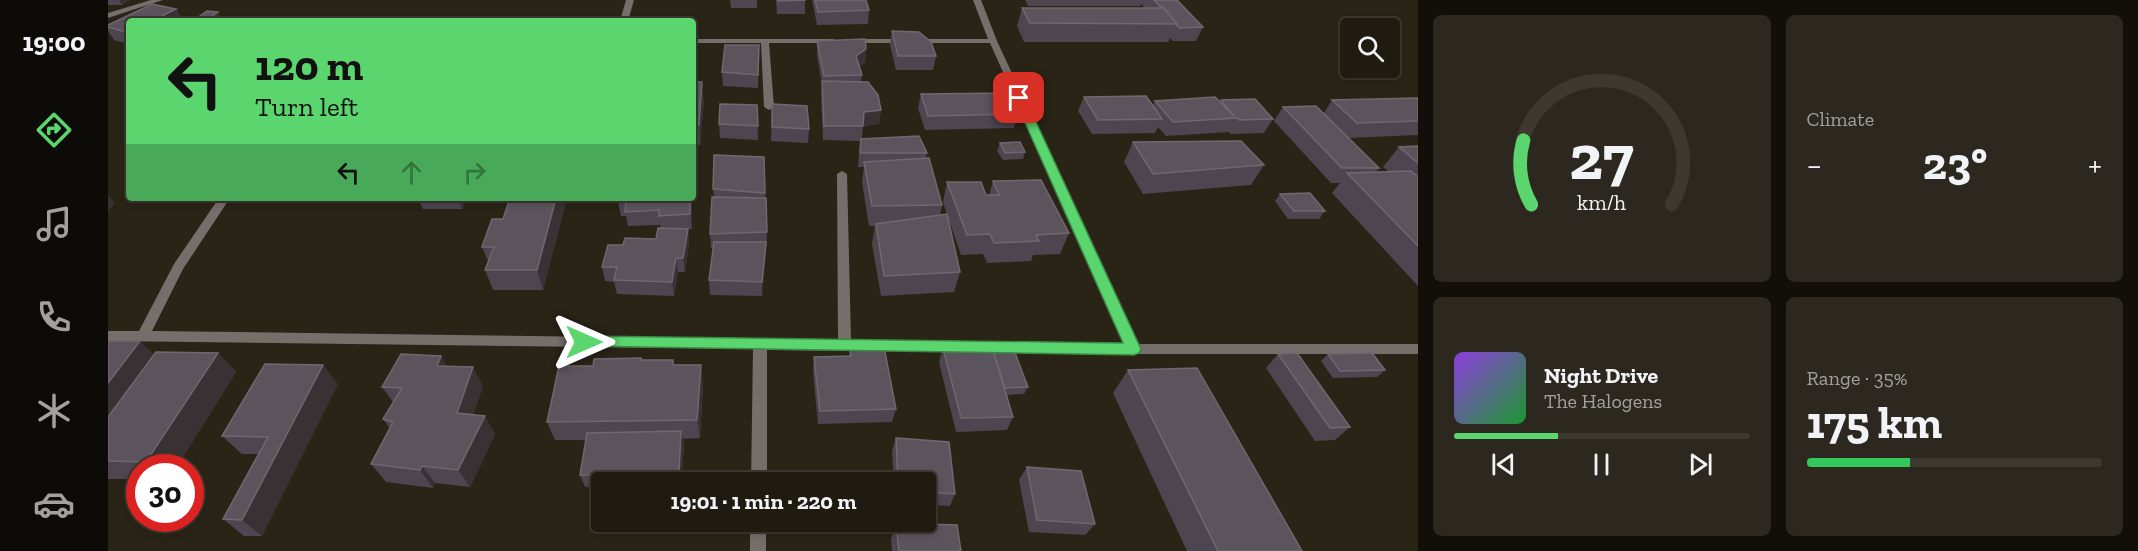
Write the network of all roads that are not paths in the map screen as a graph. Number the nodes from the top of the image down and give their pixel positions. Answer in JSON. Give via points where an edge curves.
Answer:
{"nodes":[{"id":1,"x":159,"y":0,"type":"edge"},
{"id":2,"x":630,"y":0,"type":"edge"},
{"id":3,"x":978,"y":0,"type":"edge"},
{"id":4,"x":108,"y":16,"type":"edge"},
{"id":5,"x":625,"y":18,"type":"edge"},
{"id":6,"x":696,"y":41,"type":"edge"},
{"id":7,"x":765,"y":41,"type":"junction"},
{"id":8,"x":993,"y":41,"type":"junction"},
{"id":9,"x":769,"y":107,"type":"edge"},
{"id":10,"x":842,"y":174,"type":"dead end"},
{"id":11,"x":223,"y":201,"type":"edge"},
{"id":12,"x":108,"y":336,"type":"edge"},
{"id":13,"x":143,"y":337,"type":"junction"},
{"id":14,"x":760,"y":343,"type":"junction"},
{"id":15,"x":845,"y":345,"type":"junction"},
{"id":16,"x":1134,"y":349,"type":"junction"},
{"id":17,"x":1418,"y":349,"type":"edge"},
{"id":18,"x":759,"y":472,"type":"edge"},
{"id":19,"x":758,"y":532,"type":"edge"},
{"id":20,"x":758,"y":551,"type":"edge"}],
"edges":[{"from":1,"to":4,"type":"street"},
{"from":2,"to":5,"type":"street"},
{"from":3,"to":8,"type":"street"},
{"from":6,"to":7,"type":"street"},
{"from":7,"to":8,"type":"street"},
{"from":7,"to":9,"type":"street"},
{"from":8,"to":16,"type":"street"},
{"from":10,"to":15,"type":"street"},
{"from":11,"to":13,"type":"street","via":[[178,267]]},
{"from":12,"to":13,"type":"street"},
{"from":13,"to":14,"type":"street"},
{"from":14,"to":15,"type":"street"},
{"from":14,"to":18,"type":"street"},
{"from":15,"to":16,"type":"street"},
{"from":16,"to":17,"type":"street"},
{"from":19,"to":20,"type":"street"}]}
